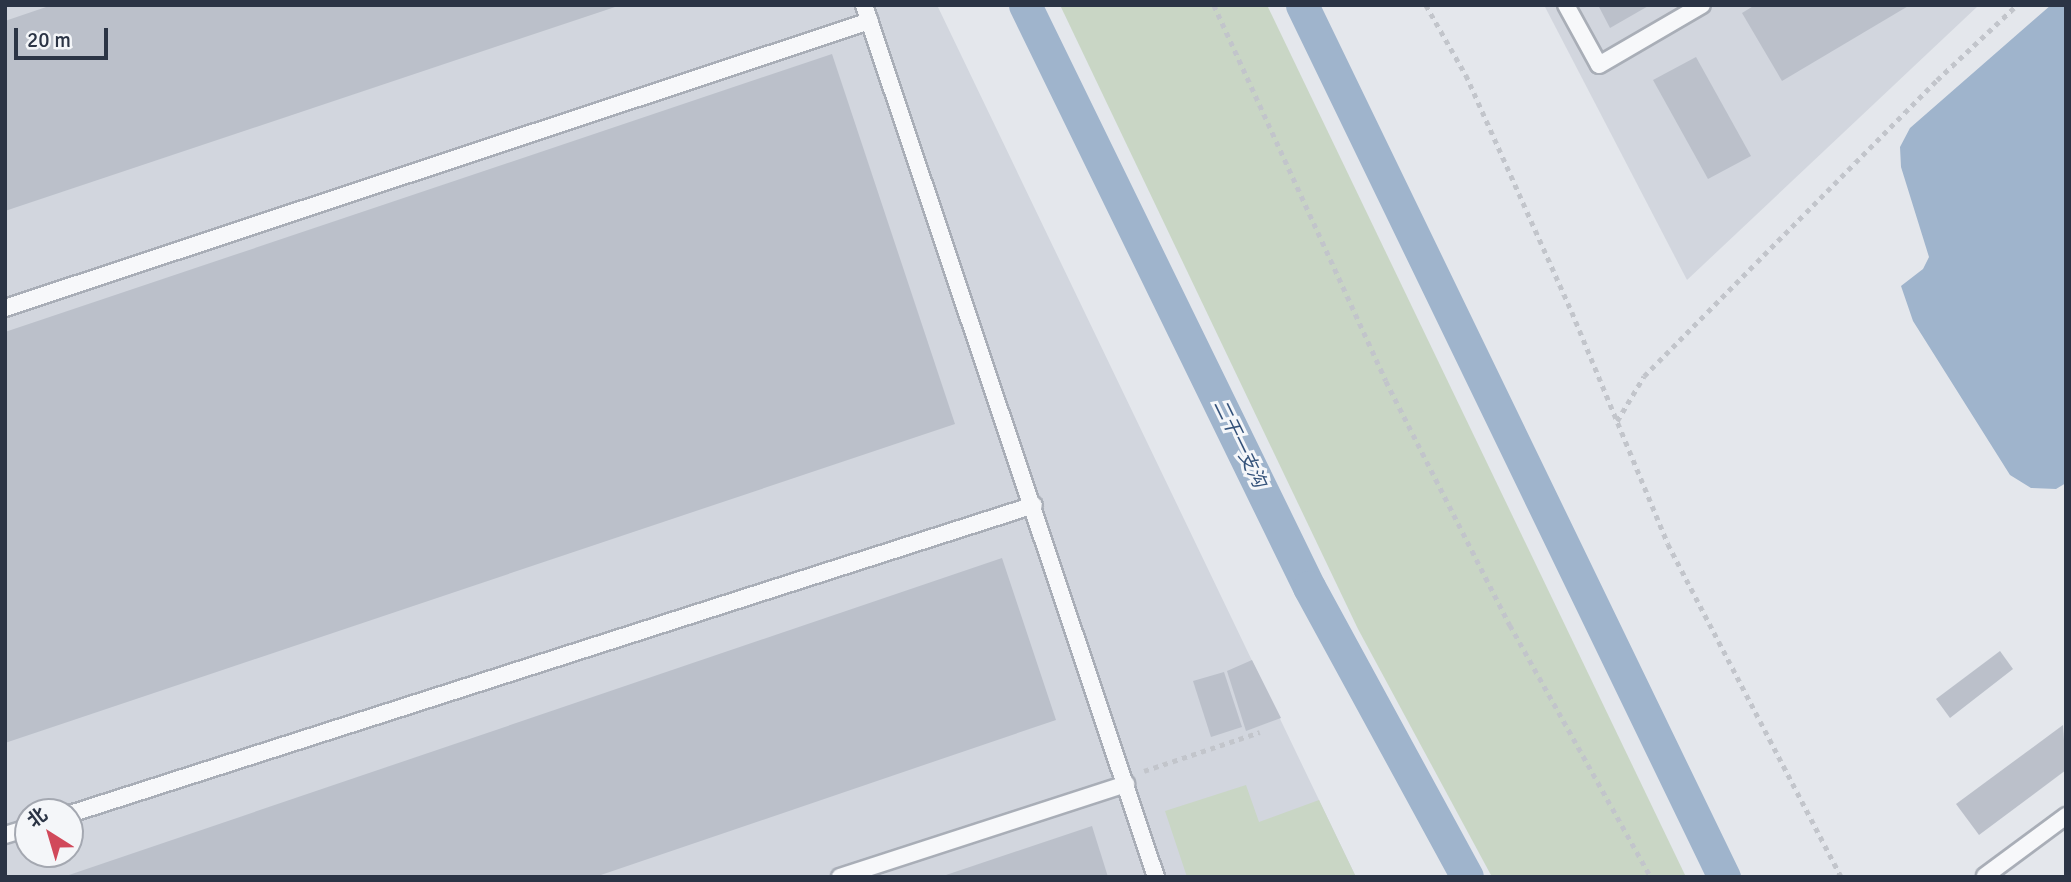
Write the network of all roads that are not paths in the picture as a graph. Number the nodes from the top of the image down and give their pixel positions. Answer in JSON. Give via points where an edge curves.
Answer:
{"nodes":[{"id":1,"x":864,"y":5,"type":"edge"},
{"id":2,"x":1566,"y":5,"type":"edge"},
{"id":3,"x":1702,"y":5,"type":"edge"},
{"id":4,"x":870,"y":21,"type":"junction"},
{"id":5,"x":5,"y":308,"type":"edge"},
{"id":6,"x":1034,"y":505,"type":"junction"},
{"id":7,"x":1125,"y":781,"type":"junction"},
{"id":8,"x":84,"y":810,"type":"edge"},
{"id":9,"x":2066,"y":816,"type":"edge"},
{"id":10,"x":1985,"y":876,"type":"edge"},
{"id":11,"x":840,"y":877,"type":"edge"},
{"id":12,"x":1156,"y":877,"type":"edge"}],
"edges":[{"from":1,"to":4,"type":"lane"},
{"from":2,"to":3,"type":"lane","via":[[1598,65]]},
{"from":4,"to":5,"type":"lane"},
{"from":4,"to":6,"type":"lane"},
{"from":6,"to":7,"type":"lane"},
{"from":6,"to":8,"type":"lane"},
{"from":7,"to":11,"type":"lane"},
{"from":7,"to":12,"type":"lane"},
{"from":9,"to":10,"type":"lane"}]}
